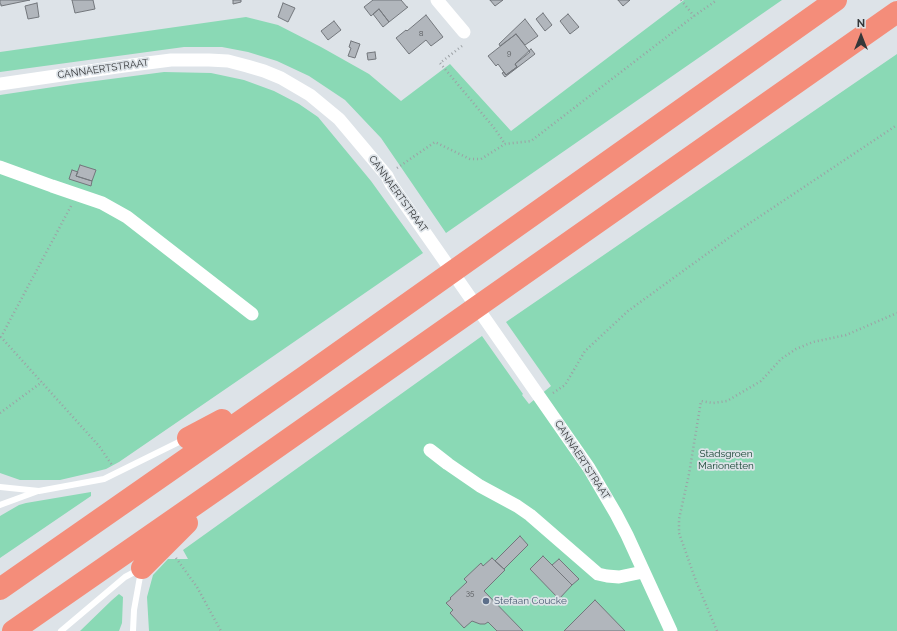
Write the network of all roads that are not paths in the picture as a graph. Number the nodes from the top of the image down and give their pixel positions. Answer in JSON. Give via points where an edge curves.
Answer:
{"nodes":[{"id":1,"x":437,"y":0,"type":"edge"},
{"id":2,"x":836,"y":0,"type":"edge"},
{"id":3,"x":897,"y":12,"type":"edge"},
{"id":4,"x":464,"y":32,"type":"road end"},
{"id":5,"x":0,"y":84,"type":"edge"},
{"id":6,"x":0,"y":167,"type":"edge"},
{"id":7,"x":252,"y":314,"type":"dead end"},
{"id":8,"x":304,"y":377,"type":"junction"},
{"id":9,"x":188,"y":438,"type":"joint"},
{"id":10,"x":430,"y":450,"type":"dead end"},
{"id":11,"x":229,"y":481,"type":"junction"},
{"id":12,"x":0,"y":487,"type":"edge"},
{"id":13,"x":39,"y":491,"type":"junction"},
{"id":14,"x":0,"y":505,"type":"edge"},
{"id":15,"x":142,"y":568,"type":"junction"},
{"id":16,"x":644,"y":572,"type":"junction"},
{"id":17,"x":0,"y":589,"type":"edge"},
{"id":18,"x":12,"y":631,"type":"edge"},
{"id":19,"x":61,"y":631,"type":"edge"},
{"id":20,"x":133,"y":631,"type":"edge"},
{"id":21,"x":671,"y":631,"type":"edge"}],
"edges":[{"from":1,"to":4,"type":"street"},
{"from":2,"to":8,"type":"highway"},
{"from":3,"to":11,"type":"highway"},
{"from":5,"to":16,"type":"street","name":"CANNAERTSTRAAT","via":[[171,60],[228,61],[281,78],[322,104],[339,119],[387,176],[589,468],[616,514]]},
{"from":6,"to":7,"type":"street","via":[[102,203],[127,217]]},
{"from":8,"to":9,"type":"highway"},
{"from":8,"to":17,"type":"highway"},
{"from":9,"to":13,"type":"lane","via":[[104,479]]},
{"from":10,"to":16,"type":"street","via":[[480,486],[530,515],[598,574],[618,577]]},
{"from":11,"to":15,"type":"highway"},
{"from":11,"to":18,"type":"highway"},
{"from":12,"to":13,"type":"lane"},
{"from":13,"to":14,"type":"lane"},
{"from":15,"to":19,"type":"lane","via":[[125,577]]},
{"from":15,"to":20,"type":"lane"},
{"from":16,"to":21,"type":"street","name":"CANNAERTSTRAAT"}]}
